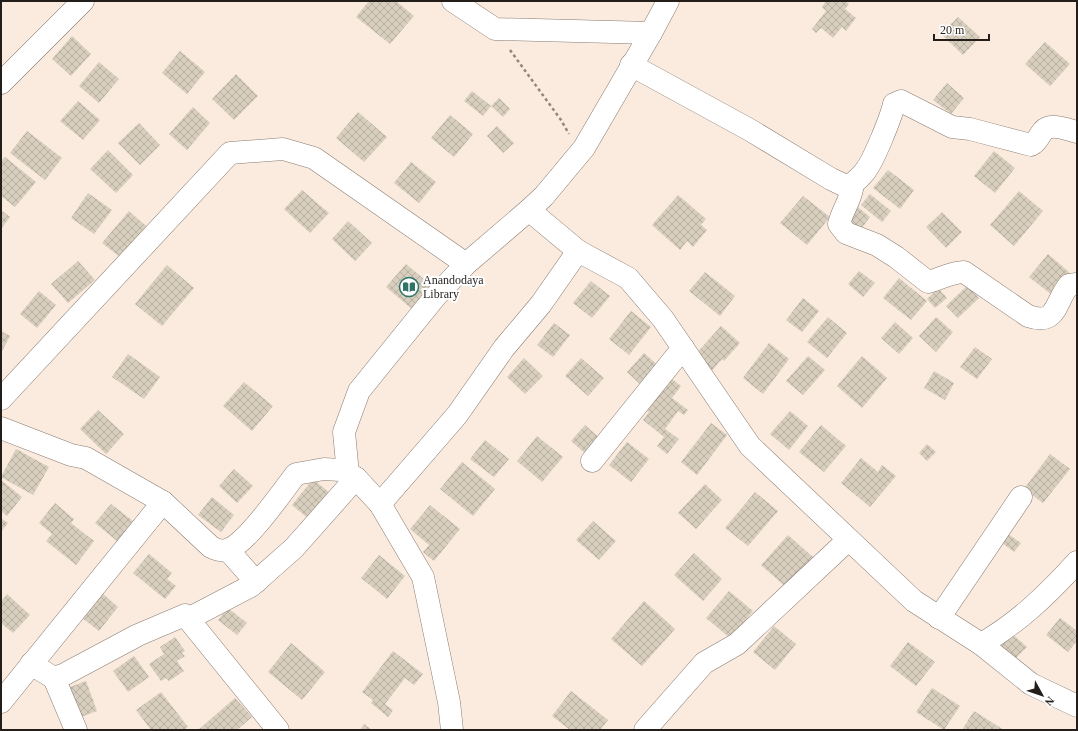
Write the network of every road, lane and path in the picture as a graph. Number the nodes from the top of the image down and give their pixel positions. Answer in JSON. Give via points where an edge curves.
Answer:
{"nodes":[{"id":1,"x":83,"y":1,"type":"edge"},
{"id":2,"x":453,"y":1,"type":"edge"},
{"id":3,"x":668,"y":1,"type":"edge"},
{"id":4,"x":495,"y":29,"type":"junction"},
{"id":5,"x":651,"y":33,"type":"junction"},
{"id":6,"x":631,"y":65,"type":"junction"},
{"id":7,"x":1,"y":83,"type":"edge"},
{"id":8,"x":1077,"y":132,"type":"edge"},
{"id":9,"x":570,"y":164,"type":"junction"},
{"id":10,"x":848,"y":187,"type":"junction"},
{"id":11,"x":529,"y":210,"type":"junction"},
{"id":12,"x":578,"y":251,"type":"junction"},
{"id":13,"x":466,"y":264,"type":"junction"},
{"id":14,"x":1077,"y":284,"type":"edge"},
{"id":15,"x":683,"y":348,"type":"junction"},
{"id":16,"x":1,"y":399,"type":"edge"},
{"id":17,"x":1,"y":428,"type":"edge"},
{"id":18,"x":592,"y":460,"type":"dead end"},
{"id":19,"x":352,"y":476,"type":"junction"},
{"id":20,"x":1022,"y":497,"type":"dead end"},
{"id":21,"x":163,"y":502,"type":"junction"},
{"id":22,"x":380,"y":504,"type":"junction"},
{"id":23,"x":848,"y":540,"type":"junction"},
{"id":24,"x":228,"y":550,"type":"junction"},
{"id":25,"x":1077,"y":562,"type":"edge"},
{"id":26,"x":256,"y":582,"type":"junction"},
{"id":27,"x":939,"y":618,"type":"junction"},
{"id":28,"x":188,"y":619,"type":"junction"},
{"id":29,"x":980,"y":644,"type":"junction"},
{"id":30,"x":31,"y":664,"type":"junction"},
{"id":31,"x":54,"y":678,"type":"junction"},
{"id":32,"x":3,"y":695,"type":"edge"},
{"id":33,"x":1077,"y":706,"type":"edge"},
{"id":34,"x":76,"y":730,"type":"edge"},
{"id":35,"x":278,"y":730,"type":"edge"},
{"id":36,"x":452,"y":730,"type":"edge"},
{"id":37,"x":644,"y":730,"type":"edge"}],
"edges":[{"from":1,"to":7,"type":"street"},
{"from":2,"to":4,"type":"street"},
{"from":3,"to":5,"type":"street"},
{"from":4,"to":5,"type":"street"},
{"from":4,"to":9,"type":"path","via":[[571,136]]},
{"from":5,"to":6,"type":"street"},
{"from":6,"to":9,"type":"street","via":[[584,148]]},
{"from":6,"to":10,"type":"street"},
{"from":8,"to":10,"type":"street","via":[[1050,127],[1031,145],[952,126],[901,101],[894,104],[891,117],[867,168],[857,181]]},
{"from":9,"to":11,"type":"street"},
{"from":10,"to":14,"type":"street","via":[[852,189],[842,210],[839,224],[846,233],[877,245],[928,282],[953,272],[964,272],[1028,316],[1039,320],[1049,317],[1058,307],[1062,294],[1069,285]]},
{"from":11,"to":12,"type":"street"},
{"from":11,"to":13,"type":"street"},
{"from":12,"to":15,"type":"street","via":[[628,278],[663,319]]},
{"from":12,"to":22,"type":"street","via":[[457,414]]},
{"from":13,"to":16,"type":"street","via":[[314,158],[283,149],[230,153]]},
{"from":13,"to":19,"type":"street","via":[[435,297],[360,391],[344,432]]},
{"from":15,"to":18,"type":"street"},
{"from":15,"to":23,"type":"street","via":[[750,446]]},
{"from":17,"to":21,"type":"street","via":[[71,456],[86,458]]},
{"from":19,"to":22,"type":"street"},
{"from":19,"to":24,"type":"street","via":[[340,470],[324,469],[296,474],[244,539]]},
{"from":19,"to":26,"type":"street","via":[[294,548]]},
{"from":20,"to":27,"type":"street"},
{"from":21,"to":24,"type":"street","via":[[211,547]]},
{"from":21,"to":30,"type":"street"},
{"from":22,"to":36,"type":"street","via":[[423,577],[449,702]]},
{"from":23,"to":27,"type":"street","via":[[914,601]]},
{"from":23,"to":37,"type":"street","via":[[737,644],[704,663]]},
{"from":24,"to":26,"type":"street"},
{"from":25,"to":29,"type":"street","via":[[1036,604],[1000,633]]},
{"from":26,"to":28,"type":"street"},
{"from":27,"to":29,"type":"street"},
{"from":28,"to":31,"type":"street","via":[[185,615],[138,635]]},
{"from":28,"to":35,"type":"street"},
{"from":29,"to":33,"type":"street","via":[[1031,684]]},
{"from":30,"to":31,"type":"street"},
{"from":30,"to":32,"type":"street"},
{"from":31,"to":34,"type":"street"}]}
